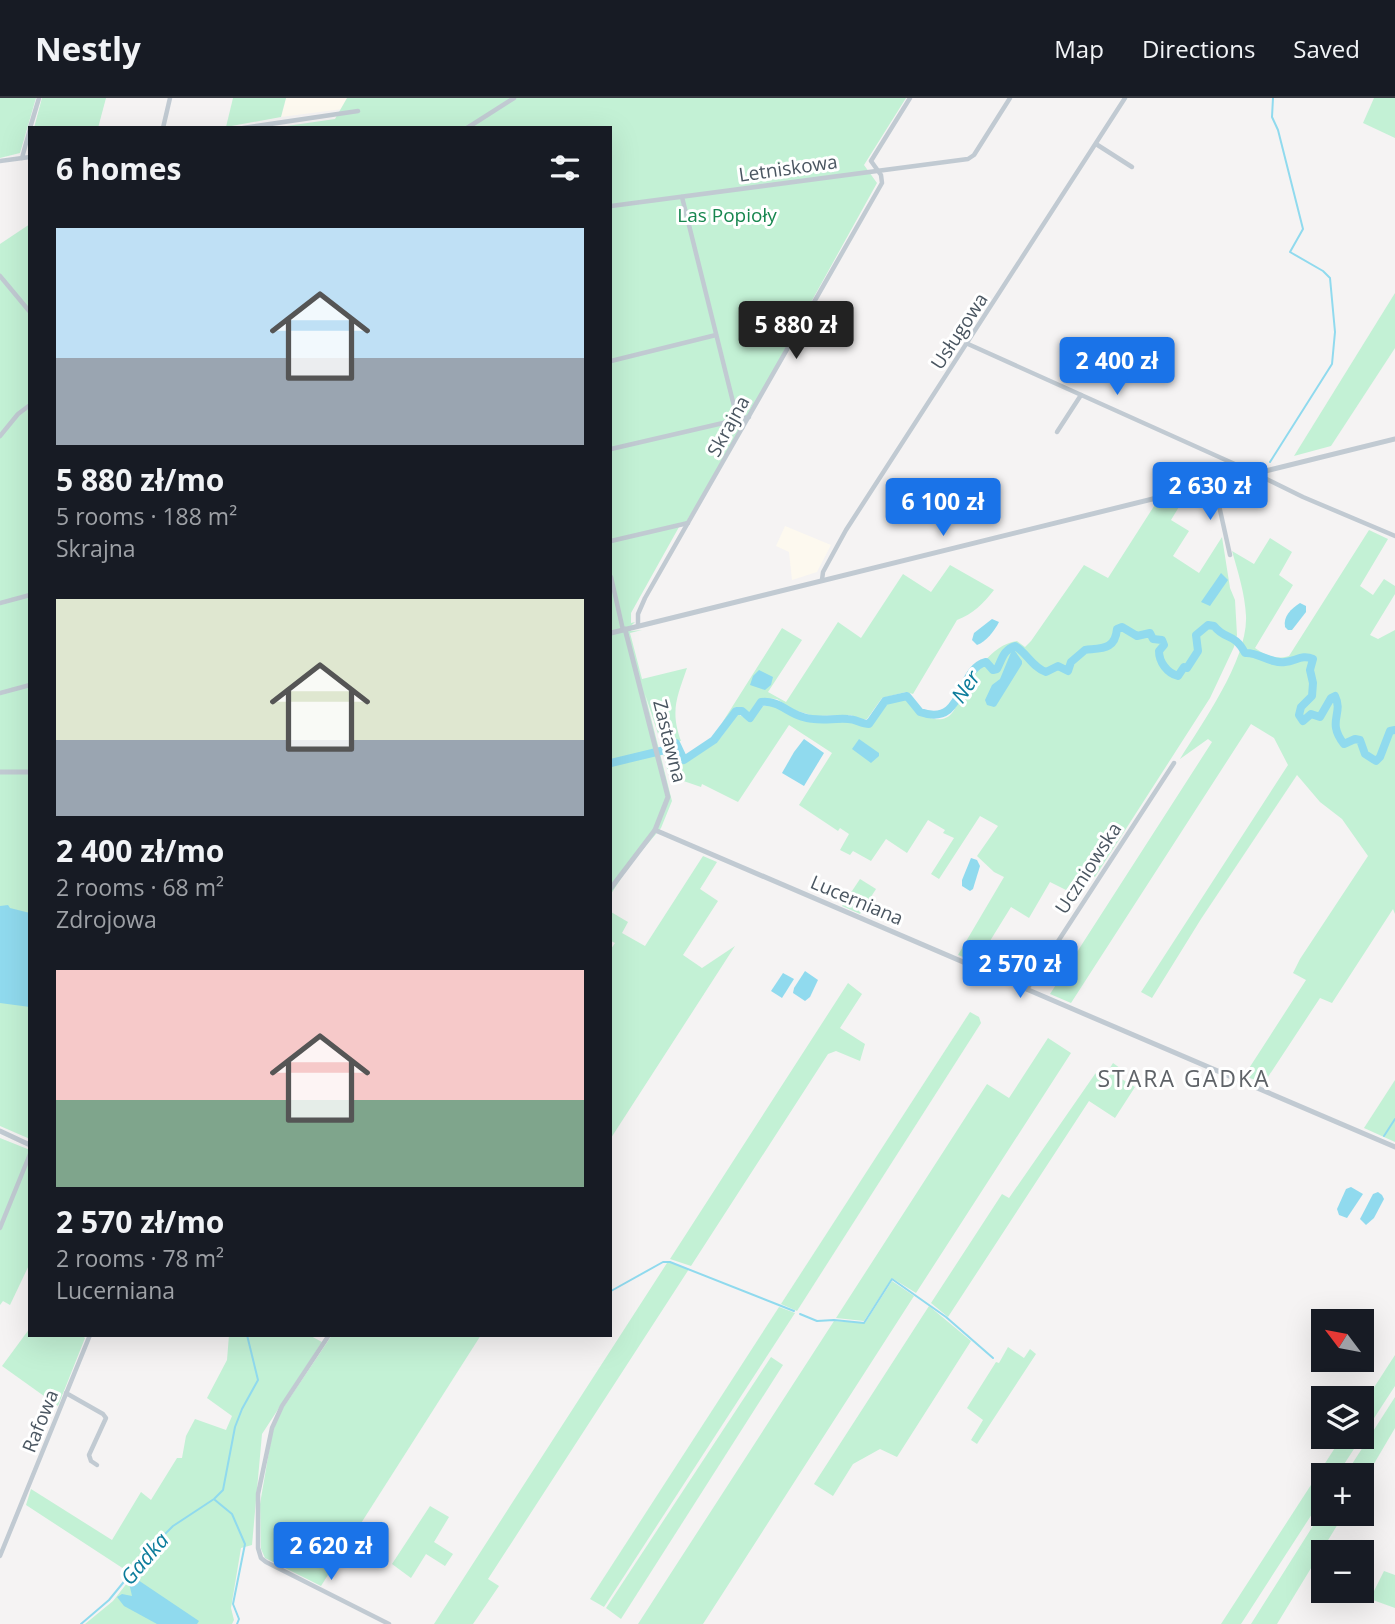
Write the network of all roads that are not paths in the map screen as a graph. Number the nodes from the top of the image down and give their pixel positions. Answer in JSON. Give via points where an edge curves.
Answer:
{"nodes":[{"id":1,"x":38,"y":98,"type":"edge"},
{"id":2,"x":170,"y":98,"type":"edge"},
{"id":3,"x":514,"y":98,"type":"edge"},
{"id":4,"x":910,"y":98,"type":"edge"},
{"id":5,"x":1010,"y":98,"type":"edge"},
{"id":6,"x":1125,"y":98,"type":"edge"},
{"id":7,"x":358,"y":111,"type":"dead end"},
{"id":8,"x":31,"y":126,"type":"edge"},
{"id":9,"x":163,"y":126,"type":"edge"},
{"id":10,"x":257,"y":126,"type":"edge"},
{"id":11,"x":470,"y":126,"type":"edge"},
{"id":12,"x":28,"y":136,"type":"edge"},
{"id":13,"x":1096,"y":144,"type":"junction"},
{"id":14,"x":28,"y":156,"type":"edge"},
{"id":15,"x":22,"y":158,"type":"junction"},
{"id":16,"x":0,"y":161,"type":"edge"},
{"id":17,"x":1132,"y":167,"type":"dead end"},
{"id":18,"x":876,"y":171,"type":"junction"},
{"id":19,"x":682,"y":197,"type":"junction"},
{"id":20,"x":612,"y":206,"type":"edge"},
{"id":21,"x":0,"y":276,"type":"edge"},
{"id":22,"x":28,"y":310,"type":"edge"},
{"id":23,"x":716,"y":335,"type":"junction"},
{"id":24,"x":968,"y":344,"type":"junction"},
{"id":25,"x":612,"y":361,"type":"edge"},
{"id":26,"x":1081,"y":395,"type":"junction"},
{"id":27,"x":28,"y":406,"type":"edge"},
{"id":28,"x":750,"y":416,"type":"junction"},
{"id":29,"x":737,"y":418,"type":"junction"},
{"id":30,"x":743,"y":429,"type":"junction"},
{"id":31,"x":1057,"y":432,"type":"dead end"},
{"id":32,"x":0,"y":436,"type":"edge"},
{"id":33,"x":1395,"y":439,"type":"edge"},
{"id":34,"x":612,"y":449,"type":"edge"},
{"id":35,"x":1254,"y":474,"type":"junction"},
{"id":36,"x":1214,"y":483,"type":"junction"},
{"id":37,"x":688,"y":523,"type":"junction"},
{"id":38,"x":1395,"y":536,"type":"edge"},
{"id":39,"x":612,"y":541,"type":"edge"},
{"id":40,"x":1230,"y":555,"type":"dead end"},
{"id":41,"x":822,"y":580,"type":"junction"},
{"id":42,"x":612,"y":581,"type":"edge"},
{"id":43,"x":28,"y":596,"type":"edge"},
{"id":44,"x":0,"y":603,"type":"edge"},
{"id":45,"x":638,"y":626,"type":"junction"},
{"id":46,"x":624,"y":629,"type":"junction"},
{"id":47,"x":612,"y":633,"type":"edge"},
{"id":48,"x":28,"y":686,"type":"edge"},
{"id":49,"x":0,"y":693,"type":"edge"},
{"id":50,"x":1174,"y":763,"type":"dead end"},
{"id":51,"x":0,"y":772,"type":"edge"},
{"id":52,"x":28,"y":772,"type":"edge"},
{"id":53,"x":655,"y":830,"type":"junction"},
{"id":54,"x":612,"y":887,"type":"edge"},
{"id":55,"x":1027,"y":989,"type":"junction"},
{"id":56,"x":0,"y":1131,"type":"edge"},
{"id":57,"x":28,"y":1144,"type":"edge"},
{"id":58,"x":1395,"y":1147,"type":"edge"},
{"id":59,"x":28,"y":1159,"type":"edge"},
{"id":60,"x":0,"y":1228,"type":"edge"},
{"id":61,"x":89,"y":1337,"type":"edge"},
{"id":62,"x":328,"y":1337,"type":"edge"},
{"id":63,"x":66,"y":1393,"type":"junction"},
{"id":64,"x":97,"y":1465,"type":"dead end"},
{"id":65,"x":0,"y":1556,"type":"edge"},
{"id":66,"x":389,"y":1624,"type":"edge"}],
"edges":[{"from":1,"to":8,"type":"street"},
{"from":2,"to":9,"type":"street"},
{"from":3,"to":11,"type":"street"},
{"from":4,"to":18,"type":"street","name":"Skrajna","via":[[871,161]]},
{"from":5,"to":18,"type":"street","name":"Letniskowa","via":[[968,159]]},
{"from":6,"to":13,"type":"street","name":"Usługowa"},
{"from":7,"to":10,"type":"street"},
{"from":12,"to":15,"type":"street"},
{"from":13,"to":17,"type":"street"},
{"from":13,"to":24,"type":"street","name":"Usługowa"},
{"from":14,"to":15,"type":"street"},
{"from":15,"to":16,"type":"street"},
{"from":18,"to":19,"type":"street","name":"Letniskowa"},
{"from":18,"to":28,"type":"street","name":"Skrajna","via":[[882,183]]},
{"from":19,"to":20,"type":"street","name":"Letniskowa"},
{"from":19,"to":23,"type":"street"},
{"from":21,"to":22,"type":"street"},
{"from":23,"to":25,"type":"street"},
{"from":23,"to":29,"type":"street"},
{"from":24,"to":26,"type":"street"},
{"from":24,"to":41,"type":"street","name":"Usługowa","via":[[846,530]]},
{"from":26,"to":31,"type":"street"},
{"from":26,"to":35,"type":"street"},
{"from":27,"to":32,"type":"street"},
{"from":28,"to":29,"type":"street"},
{"from":28,"to":30,"type":"street","name":"Skrajna"},
{"from":29,"to":30,"type":"street"},
{"from":29,"to":34,"type":"street"},
{"from":30,"to":37,"type":"street","name":"Skrajna"},
{"from":33,"to":35,"type":"street"},
{"from":35,"to":36,"type":"street"},
{"from":35,"to":38,"type":"street"},
{"from":36,"to":40,"type":"street"},
{"from":36,"to":41,"type":"street"},
{"from":37,"to":39,"type":"street"},
{"from":37,"to":45,"type":"street","name":"Skrajna","via":[[641,607]]},
{"from":41,"to":45,"type":"street"},
{"from":42,"to":46,"type":"street"},
{"from":43,"to":44,"type":"street"},
{"from":45,"to":46,"type":"street"},
{"from":46,"to":47,"type":"street"},
{"from":46,"to":53,"type":"street","name":"Zastawna","via":[[667,801]]},
{"from":48,"to":49,"type":"street"},
{"from":50,"to":55,"type":"street","name":"Uczniowska"},
{"from":51,"to":52,"type":"street"},
{"from":53,"to":54,"type":"street","name":"Zastawna"},
{"from":53,"to":55,"type":"street","name":"Lucerniana"},
{"from":55,"to":58,"type":"street","name":"Lucerniana"},
{"from":56,"to":57,"type":"street"},
{"from":59,"to":60,"type":"street"},
{"from":61,"to":63,"type":"street","name":"Rafowa"},
{"from":62,"to":66,"type":"street","via":[[272,1428],[260,1483],[258,1548],[261,1558]]},
{"from":63,"to":64,"type":"street","via":[[106,1418],[89,1455]]},
{"from":63,"to":65,"type":"street","name":"Rafowa"}]}
